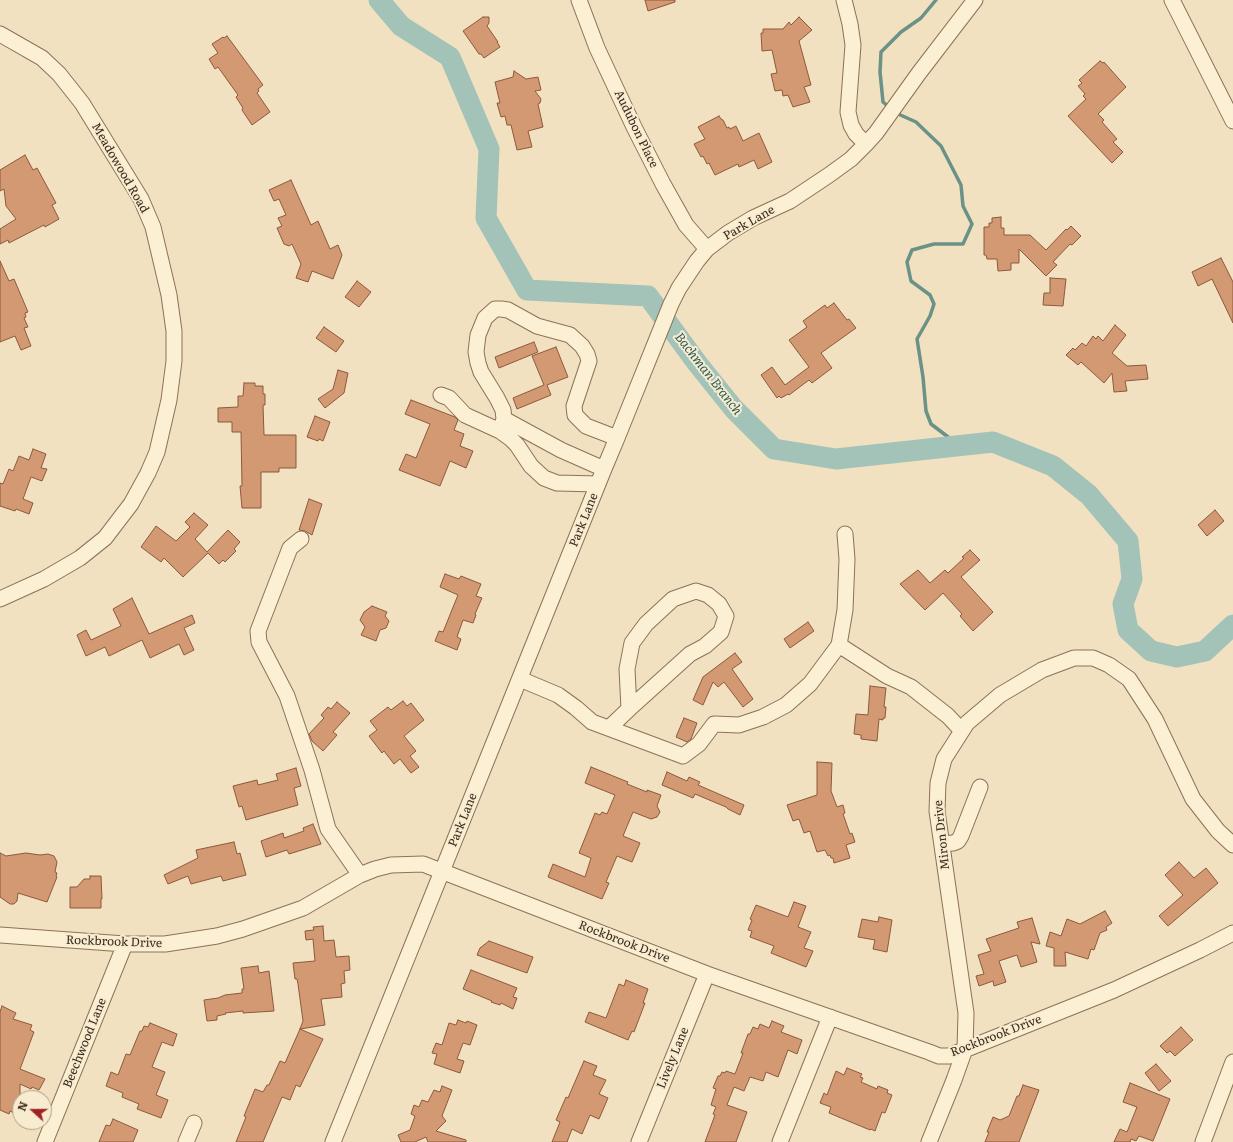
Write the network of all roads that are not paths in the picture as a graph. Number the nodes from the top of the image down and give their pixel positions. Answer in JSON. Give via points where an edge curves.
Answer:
{"nodes":[{"id":1,"x":579,"y":0,"type":"edge"},
{"id":2,"x":844,"y":0,"type":"edge"},
{"id":3,"x":975,"y":0,"type":"edge"},
{"id":4,"x":1172,"y":0,"type":"edge"},
{"id":5,"x":0,"y":34,"type":"edge"},
{"id":6,"x":1233,"y":121,"type":"edge"},
{"id":7,"x":866,"y":144,"type":"junction"},
{"id":8,"x":707,"y":249,"type":"junction"},
{"id":9,"x":441,"y":395,"type":"dead end"},
{"id":10,"x":502,"y":425,"type":"junction"},
{"id":11,"x":617,"y":438,"type":"junction"},
{"id":12,"x":604,"y":469,"type":"junction"},
{"id":13,"x":598,"y":484,"type":"junction"},
{"id":14,"x":845,"y":534,"type":"dead end"},
{"id":15,"x":301,"y":539,"type":"dead end"},
{"id":16,"x":0,"y":599,"type":"edge"},
{"id":17,"x":839,"y":645,"type":"junction"},
{"id":18,"x":520,"y":679,"type":"junction"},
{"id":19,"x":630,"y":709,"type":"junction"},
{"id":20,"x":609,"y":728,"type":"junction"},
{"id":21,"x":962,"y":731,"type":"junction"},
{"id":22,"x":980,"y":787,"type":"dead end"},
{"id":23,"x":942,"y":844,"type":"junction"},
{"id":24,"x":1233,"y":845,"type":"edge"},
{"id":25,"x":443,"y":872,"type":"junction"},
{"id":26,"x":360,"y":875,"type":"junction"},
{"id":27,"x":1233,"y":933,"type":"edge"},
{"id":28,"x":0,"y":936,"type":"edge"},
{"id":29,"x":125,"y":944,"type":"junction"},
{"id":30,"x":707,"y":974,"type":"junction"},
{"id":31,"x":830,"y":1017,"type":"junction"},
{"id":32,"x":965,"y":1049,"type":"junction"},
{"id":33,"x":1233,"y":1062,"type":"edge"},
{"id":34,"x":194,"y":1123,"type":"dead end"},
{"id":35,"x":45,"y":1142,"type":"edge"},
{"id":36,"x":186,"y":1142,"type":"edge"},
{"id":37,"x":333,"y":1142,"type":"edge"},
{"id":38,"x":639,"y":1142,"type":"edge"},
{"id":39,"x":780,"y":1142,"type":"edge"},
{"id":40,"x":929,"y":1142,"type":"edge"},
{"id":41,"x":1203,"y":1142,"type":"edge"}],
"edges":[{"from":1,"to":8,"type":"street","name":"Audubon Place","via":[[597,48],[652,162],[686,225]]},
{"from":2,"to":7,"type":"street","via":[[853,45],[848,112],[856,134]]},
{"from":3,"to":7,"type":"street","name":"Park Lane"},
{"from":4,"to":6,"type":"street"},
{"from":5,"to":16,"type":"street","name":"Meadowood Road","via":[[42,58],[59,74],[82,103],[141,199],[153,227],[170,295],[174,361],[169,400],[157,452],[131,504],[105,538],[80,558],[44,579]]},
{"from":7,"to":8,"type":"street","name":"Park Lane","via":[[851,159],[790,201],[728,232]]},
{"from":8,"to":11,"type":"street","name":"Park Lane","via":[[688,272],[671,304]]},
{"from":9,"to":10,"type":"street","via":[[449,398],[465,415]]},
{"from":10,"to":11,"type":"street","via":[[503,410],[481,372],[476,352],[478,335],[485,318],[496,309],[508,310],[537,326],[570,335],[582,346],[589,361],[574,406],[575,415],[586,426]]},
{"from":10,"to":12,"type":"street"},
{"from":10,"to":13,"type":"street","via":[[531,466],[544,478],[557,483]]},
{"from":11,"to":12,"type":"street","name":"Park Lane"},
{"from":12,"to":13,"type":"street","name":"Park Lane"},
{"from":13,"to":18,"type":"street","name":"Park Lane"},
{"from":14,"to":17,"type":"street","via":[[845,610]]},
{"from":15,"to":26,"type":"street","via":[[290,548],[258,631],[259,642],[287,696],[312,770],[328,829]]},
{"from":17,"to":20,"type":"street","via":[[810,684],[786,705],[763,717],[739,725],[714,724],[699,744],[683,756]]},
{"from":17,"to":21,"type":"street","via":[[887,676],[911,687],[948,716]]},
{"from":18,"to":20,"type":"street","via":[[558,695],[592,722]]},
{"from":18,"to":25,"type":"street","name":"Park Lane"},
{"from":19,"to":19,"type":"street","via":[[627,669],[632,643],[646,624],[673,599],[696,591],[708,595],[720,604],[726,616],[721,632],[705,646],[690,654]]},
{"from":19,"to":20,"type":"street"},
{"from":21,"to":23,"type":"street","name":"Miron Drive","via":[[944,759],[938,783],[937,811]]},
{"from":21,"to":24,"type":"street","name":"Miron Drive","via":[[967,723],[1000,695],[1042,670],[1074,658],[1094,658],[1128,679],[1155,719],[1193,799],[1218,832]]},
{"from":22,"to":23,"type":"street","via":[[958,841]]},
{"from":23,"to":32,"type":"street","name":"Miron Drive","via":[[966,1013]]},
{"from":25,"to":26,"type":"street","name":"Rockbrook Drive","via":[[423,864],[406,864],[391,865]]},
{"from":25,"to":30,"type":"street","name":"Rockbrook Drive"},
{"from":25,"to":37,"type":"street","name":"Park Lane"},
{"from":26,"to":29,"type":"street","name":"Rockbrook Drive","via":[[303,908],[243,930],[164,944]]},
{"from":27,"to":32,"type":"street","name":"Rockbrook Drive","via":[[1114,990]]},
{"from":28,"to":29,"type":"street","name":"Rockbrook Drive"},
{"from":29,"to":35,"type":"street","name":"Beechwood Lane"},
{"from":30,"to":31,"type":"street","name":"Rockbrook Drive"},
{"from":30,"to":38,"type":"street","name":"Lively Lane"},
{"from":31,"to":32,"type":"street","name":"Rockbrook Drive","via":[[940,1056],[949,1056]]},
{"from":31,"to":39,"type":"street"},
{"from":32,"to":40,"type":"street","name":"Miron Drive"},
{"from":33,"to":41,"type":"street"},
{"from":34,"to":36,"type":"street"}]}
